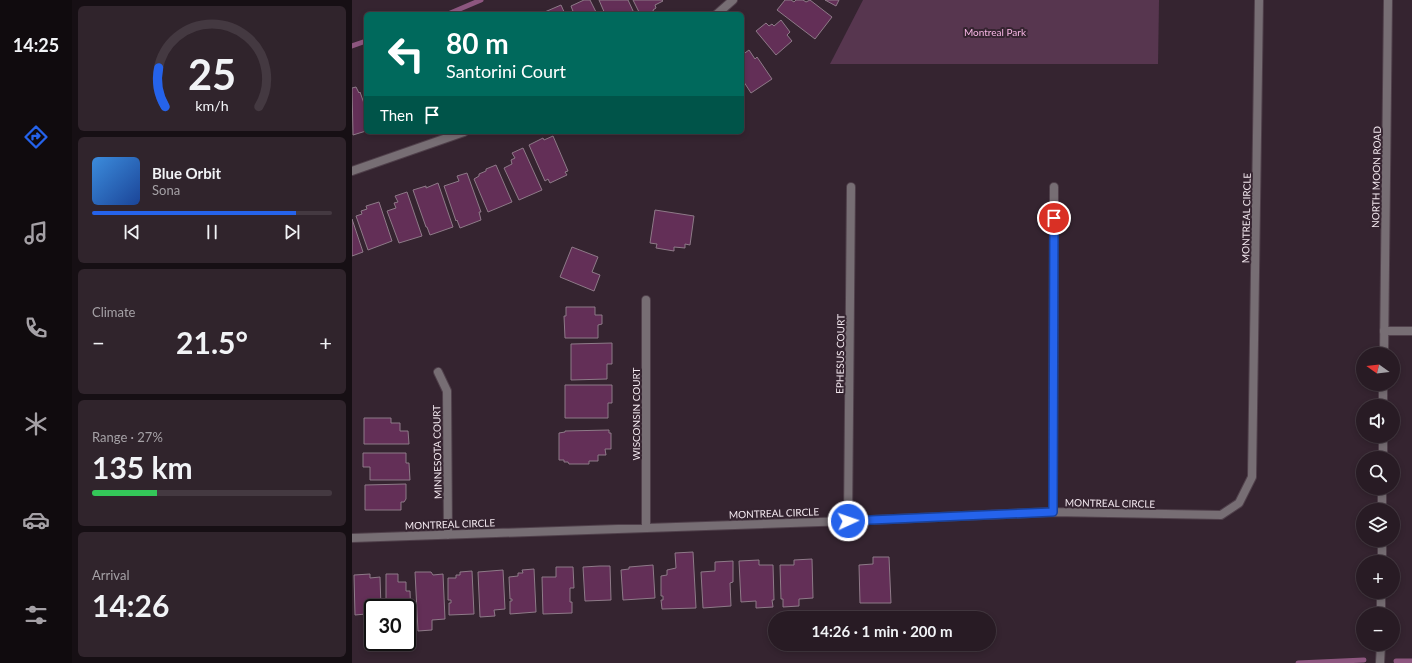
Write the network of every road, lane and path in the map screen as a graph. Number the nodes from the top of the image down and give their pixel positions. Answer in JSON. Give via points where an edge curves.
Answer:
{"nodes":[{"id":1,"x":733,"y":0,"type":"edge"},
{"id":2,"x":1259,"y":0,"type":"edge"},
{"id":3,"x":1388,"y":0,"type":"edge"},
{"id":4,"x":719,"y":12,"type":"edge"},
{"id":5,"x":458,"y":134,"type":"edge"},
{"id":6,"x":352,"y":171,"type":"edge"},
{"id":7,"x":851,"y":187,"type":"dead end"},
{"id":8,"x":1054,"y":187,"type":"dead end"},
{"id":9,"x":646,"y":300,"type":"dead end"},
{"id":10,"x":1384,"y":331,"type":"junction"},
{"id":11,"x":1412,"y":331,"type":"edge"},
{"id":12,"x":1384,"y":347,"type":"edge"},
{"id":13,"x":438,"y":372,"type":"dead end"},
{"id":14,"x":1053,"y":512,"type":"junction"},
{"id":15,"x":848,"y":521,"type":"junction"},
{"id":16,"x":646,"y":528,"type":"junction"},
{"id":17,"x":448,"y":535,"type":"junction"},
{"id":18,"x":352,"y":538,"type":"edge"},
{"id":19,"x":1381,"y":651,"type":"edge"},
{"id":20,"x":1380,"y":663,"type":"edge"}],
"edges":[{"from":1,"to":4,"type":"street"},
{"from":2,"to":14,"type":"street","name":"MONTREAL CIRCLE","via":[[1252,477],[1239,503],[1221,515]]},
{"from":3,"to":10,"type":"street","name":"NORTH MOON ROAD"},
{"from":5,"to":6,"type":"street"},
{"from":7,"to":15,"type":"street","name":"EPHESUS COURT"},
{"from":8,"to":14,"type":"street"},
{"from":9,"to":16,"type":"street","name":"WISCONSIN COURT"},
{"from":10,"to":11,"type":"street"},
{"from":10,"to":12,"type":"street","name":"NORTH MOON ROAD"},
{"from":13,"to":17,"type":"street","name":"MINNESOTA COURT","via":[[447,391]]},
{"from":14,"to":15,"type":"street","name":"MONTREAL CIRCLE"},
{"from":15,"to":16,"type":"street","name":"MONTREAL CIRCLE"},
{"from":16,"to":17,"type":"street","name":"MONTREAL CIRCLE"},
{"from":17,"to":18,"type":"street","name":"MONTREAL CIRCLE"},
{"from":19,"to":20,"type":"street"}]}
